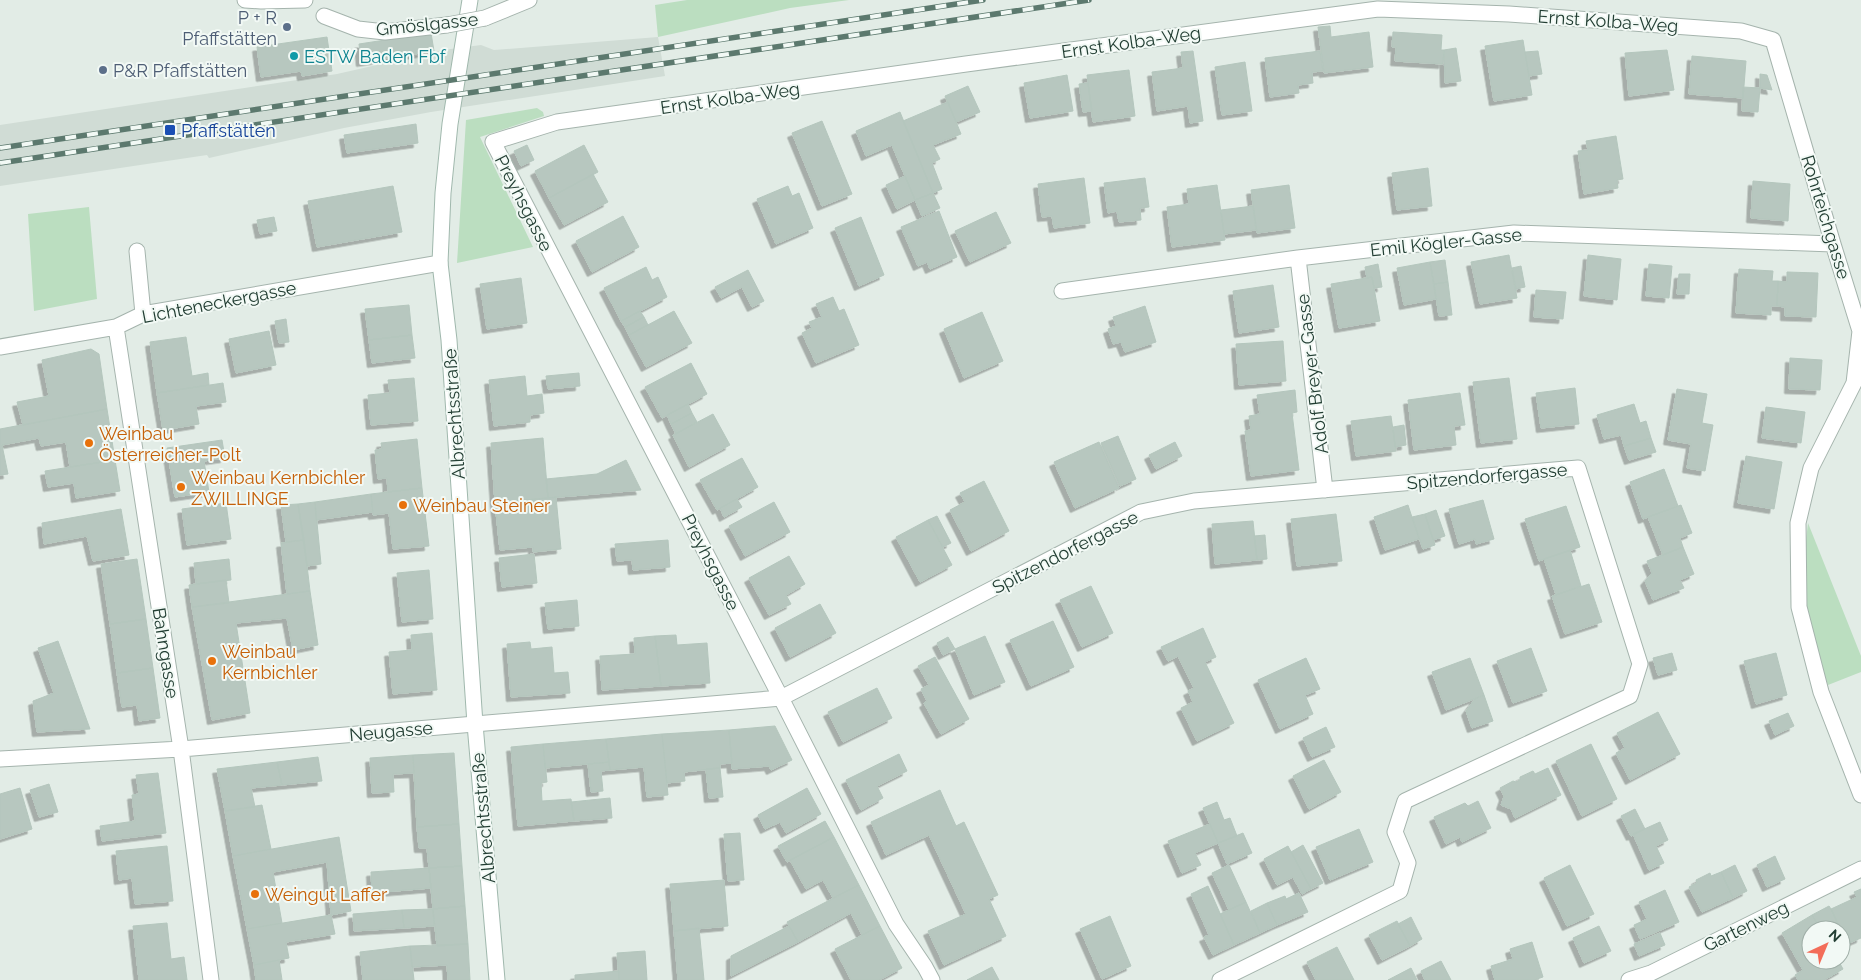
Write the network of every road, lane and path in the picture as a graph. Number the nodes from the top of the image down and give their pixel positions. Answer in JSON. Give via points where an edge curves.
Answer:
{"nodes":[{"id":1,"x":245,"y":0,"type":"edge"},
{"id":2,"x":305,"y":0,"type":"edge"},
{"id":3,"x":470,"y":0,"type":"edge"},
{"id":4,"x":529,"y":0,"type":"edge"},
{"id":5,"x":324,"y":16,"type":"dead end"},
{"id":6,"x":1774,"y":40,"type":"joint"},
{"id":7,"x":493,"y":142,"type":"joint"},
{"id":8,"x":1832,"y":244,"type":"junction"},
{"id":9,"x":137,"y":251,"type":"dead end"},
{"id":10,"x":1298,"y":258,"type":"junction"},
{"id":11,"x":440,"y":263,"type":"junction"},
{"id":12,"x":1062,"y":291,"type":"dead end"},
{"id":13,"x":143,"y":314,"type":"junction"},
{"id":14,"x":116,"y":327,"type":"junction"},
{"id":15,"x":0,"y":347,"type":"edge"},
{"id":16,"x":1326,"y":490,"type":"junction"},
{"id":17,"x":781,"y":698,"type":"junction"},
{"id":18,"x":475,"y":724,"type":"junction"},
{"id":19,"x":181,"y":749,"type":"junction"},
{"id":20,"x":0,"y":759,"type":"edge"},
{"id":21,"x":1861,"y":795,"type":"edge"},
{"id":22,"x":1861,"y":869,"type":"edge"},
{"id":23,"x":211,"y":980,"type":"edge"},
{"id":24,"x":497,"y":980,"type":"edge"},
{"id":25,"x":932,"y":980,"type":"edge"},
{"id":26,"x":1220,"y":980,"type":"edge"},
{"id":27,"x":1629,"y":980,"type":"edge"}],
"edges":[{"from":1,"to":2,"type":"street"},
{"from":3,"to":11,"type":"street","name":"Albrechtsstraße","via":[[450,124]]},
{"from":4,"to":5,"type":"street","name":"Gmöslgasse","bridge":true,"via":[[485,18],[385,32],[358,29]]},
{"from":6,"to":7,"type":"street","name":"Ernst Kolba-Weg","via":[[1741,32],[1654,25],[1509,14],[1378,9],[557,122]]},
{"from":6,"to":8,"type":"street","name":"Rohrteichgasse"},
{"from":7,"to":17,"type":"street","name":"Preyhsgasse"},
{"from":8,"to":10,"type":"street","name":"Emil Kögler-Gasse","via":[[1514,233]]},
{"from":8,"to":21,"type":"street","name":"Rohrteichgasse","via":[[1860,331],[1854,384],[1811,468],[1798,523],[1799,607],[1820,692]]},
{"from":9,"to":13,"type":"street"},
{"from":10,"to":12,"type":"street","name":"Emil Kögler-Gasse"},
{"from":10,"to":16,"type":"street","name":"Adolf Breyer-Gasse"},
{"from":11,"to":13,"type":"street","name":"Lichteneckergasse"},
{"from":11,"to":18,"type":"street","name":"Albrechtsstraße","via":[[449,340]]},
{"from":13,"to":14,"type":"street","name":"Lichteneckergasse"},
{"from":14,"to":15,"type":"street","name":"Lichteneckergasse"},
{"from":14,"to":19,"type":"street","name":"Bahngasse"},
{"from":16,"to":17,"type":"street","name":"Spitzendorfergasse","via":[[1194,501],[1141,512]]},
{"from":16,"to":26,"type":"street","name":"Spitzendorfergasse","via":[[1578,468],[1640,664],[1630,696],[1406,802],[1396,832],[1408,863],[1400,891]]},
{"from":17,"to":18,"type":"street","name":"Neugasse"},
{"from":17,"to":25,"type":"street","name":"Preyhsgasse","via":[[896,924]]},
{"from":18,"to":19,"type":"street","name":"Neugasse"},
{"from":18,"to":24,"type":"street","name":"Albrechtsstraße"},
{"from":19,"to":20,"type":"street","name":"Neugasse"},
{"from":19,"to":23,"type":"street","name":"Bahngasse"},
{"from":22,"to":27,"type":"street","name":"Gartenweg","via":[[1651,973]]}]}
